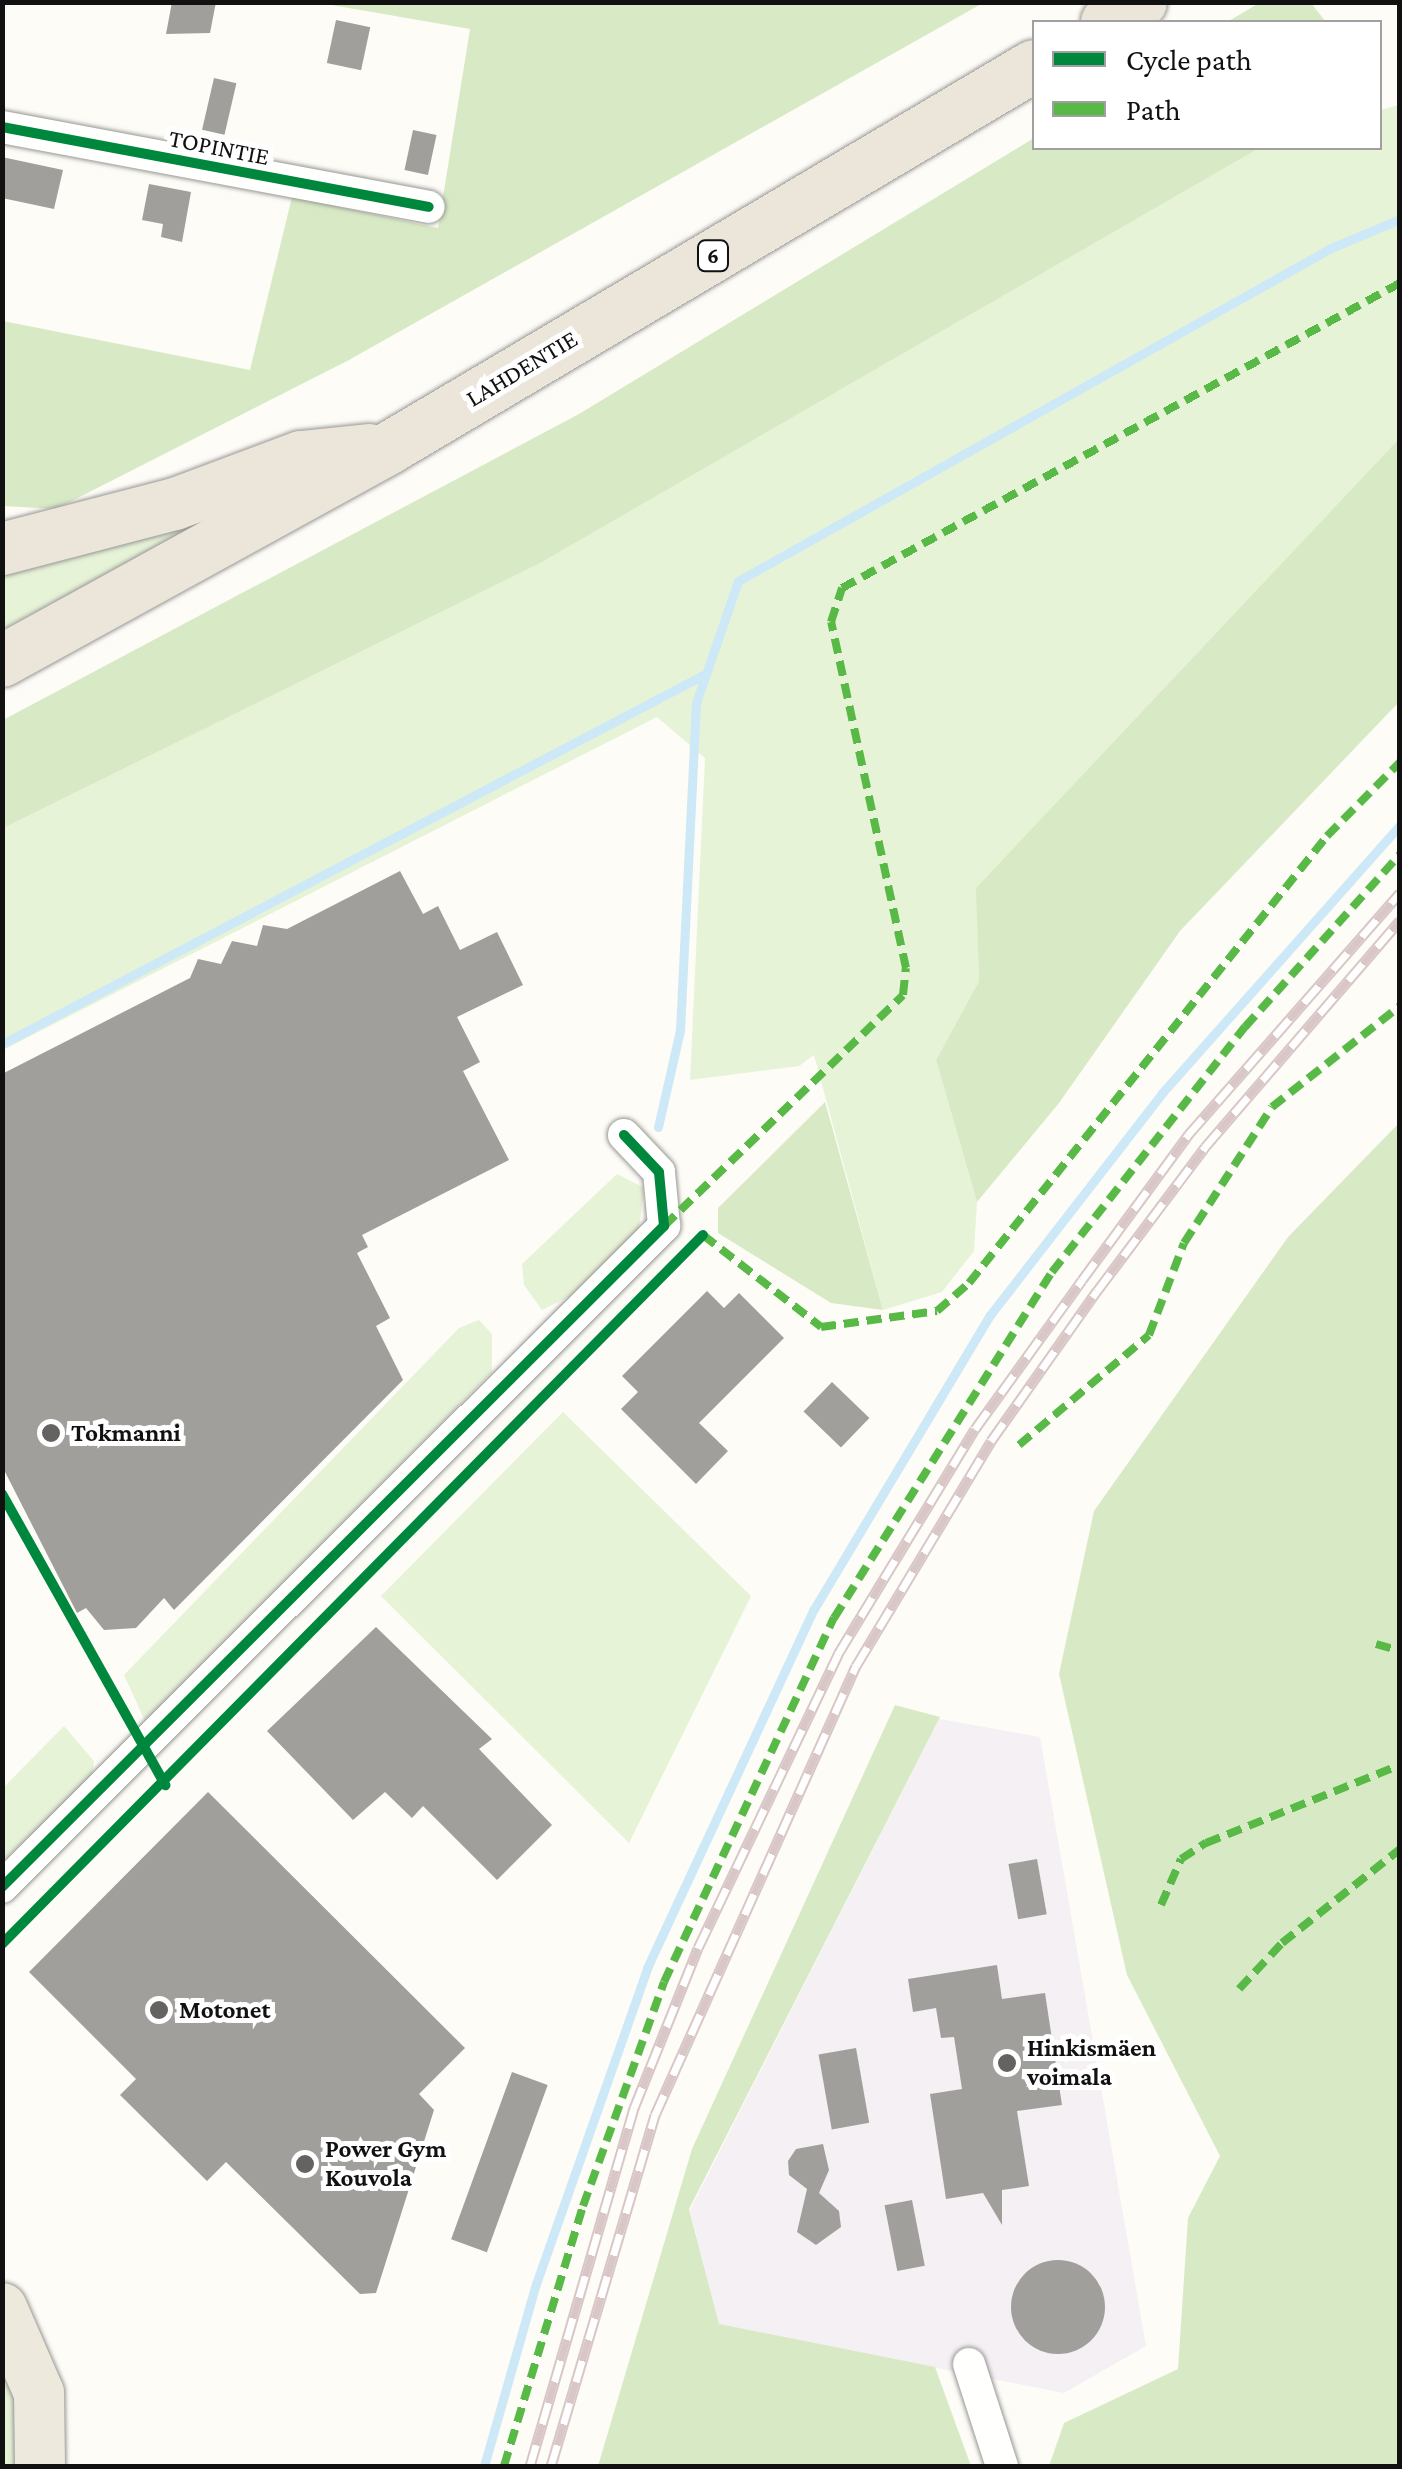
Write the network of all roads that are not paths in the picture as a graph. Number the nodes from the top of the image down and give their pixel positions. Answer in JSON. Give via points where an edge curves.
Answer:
{"nodes":[{"id":1,"x":1141,"y":2,"type":"edge"},
{"id":2,"x":1110,"y":20,"type":"edge"},
{"id":3,"x":1032,"y":67,"type":"edge"},
{"id":4,"x":2,"y":127,"type":"edge"},
{"id":5,"x":428,"y":207,"type":"dead end"},
{"id":6,"x":391,"y":447,"type":"junction"},
{"id":7,"x":2,"y":549,"type":"edge"},
{"id":8,"x":2,"y":661,"type":"edge"},
{"id":9,"x":624,"y":1135,"type":"dead end"},
{"id":10,"x":2,"y":1887,"type":"edge"},
{"id":11,"x":2,"y":2308,"type":"edge"},
{"id":12,"x":968,"y":2364,"type":"dead end"},
{"id":13,"x":40,"y":2466,"type":"edge"},
{"id":14,"x":1002,"y":2466,"type":"edge"}],
"edges":[{"from":1,"to":2,"type":"highway"},
{"from":3,"to":6,"type":"highway","name":"LAHDENTIE","number":"6"},
{"from":4,"to":5,"type":"street","name":"TOPINTIE"},
{"from":6,"to":7,"type":"highway","via":[[301,457],[175,504]]},
{"from":6,"to":8,"type":"highway","name":"LAHDENTIE","number":"6"},
{"from":9,"to":10,"type":"street","via":[[660,1172],[664,1226]]},
{"from":11,"to":13,"type":"main road","via":[[39,2393]]},
{"from":12,"to":14,"type":"street"}]}
